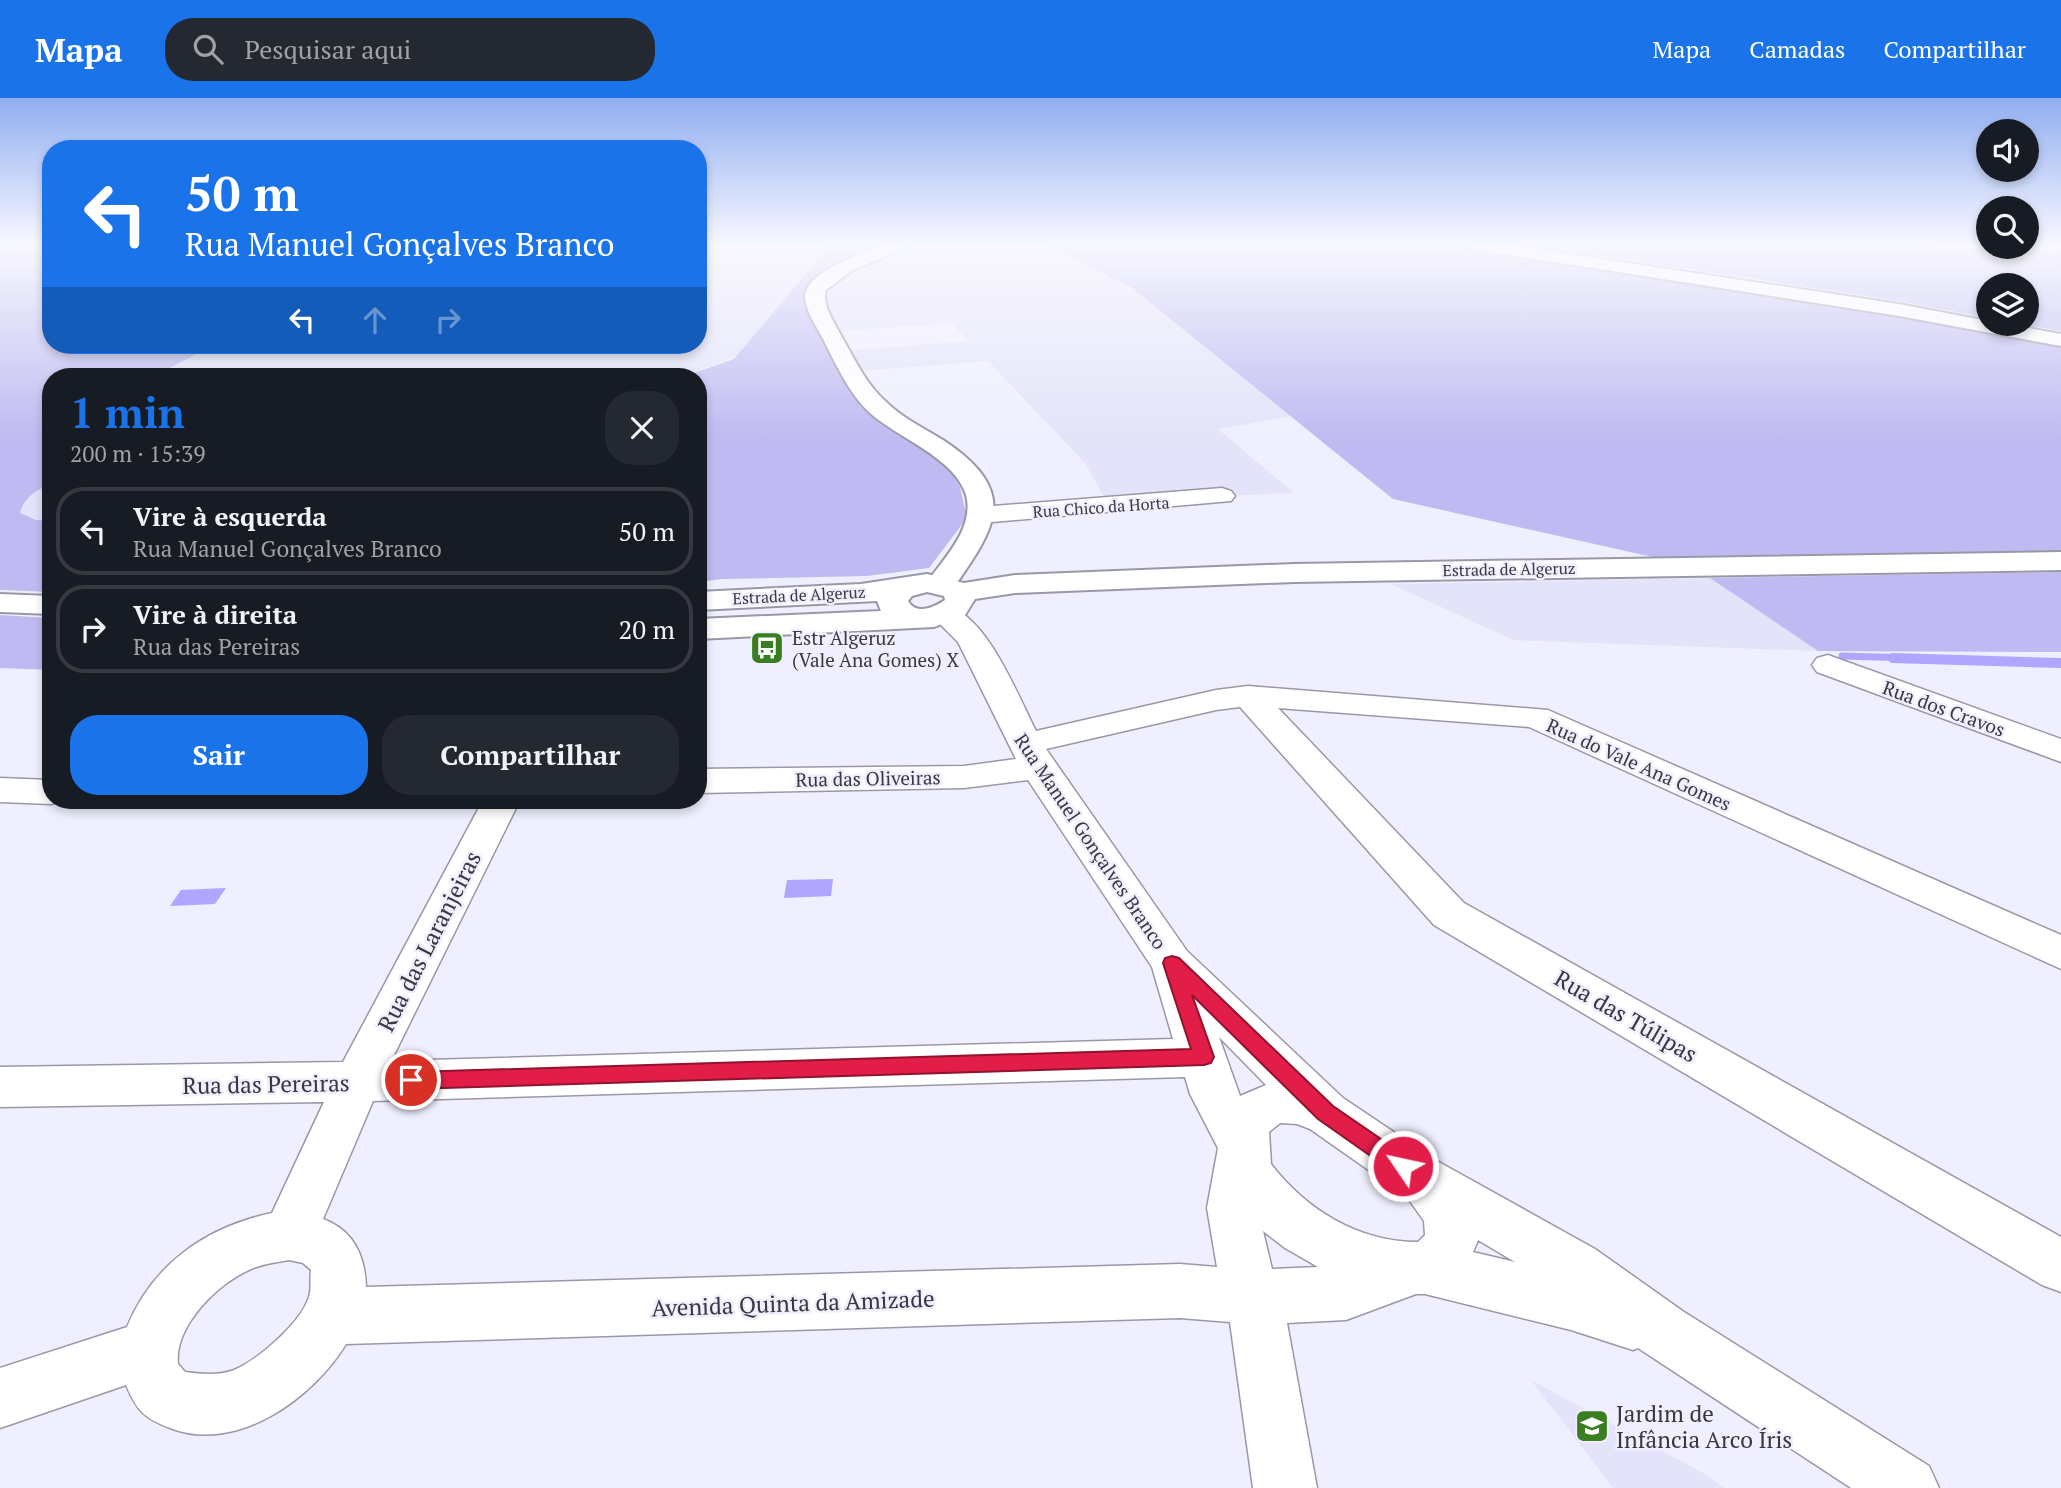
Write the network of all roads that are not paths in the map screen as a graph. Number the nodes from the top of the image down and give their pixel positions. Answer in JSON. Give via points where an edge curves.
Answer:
{"nodes":[{"id":1,"x":818,"y":309,"type":"edge"},
{"id":2,"x":1892,"y":309,"type":"edge"},
{"id":3,"x":2061,"y":340,"type":"edge"},
{"id":4,"x":1222,"y":496,"type":"dead end"},
{"id":5,"x":981,"y":516,"type":"junction"},
{"id":6,"x":2061,"y":561,"type":"edge"},
{"id":7,"x":707,"y":600,"type":"edge"},
{"id":8,"x":0,"y":603,"type":"edge"},
{"id":9,"x":941,"y":603,"type":"junction"},
{"id":10,"x":42,"y":605,"type":"edge"},
{"id":11,"x":707,"y":629,"type":"edge"},
{"id":12,"x":1828,"y":665,"type":"dead end"},
{"id":13,"x":1248,"y":696,"type":"junction"},
{"id":14,"x":2061,"y":751,"type":"edge"},
{"id":15,"x":1031,"y":756,"type":"junction"},
{"id":16,"x":707,"y":781,"type":"edge"},
{"id":17,"x":0,"y":790,"type":"edge"},
{"id":18,"x":42,"y":792,"type":"edge"},
{"id":19,"x":496,"y":809,"type":"edge"},
{"id":20,"x":2061,"y":953,"type":"edge"},
{"id":21,"x":1172,"y":963,"type":"junction"},
{"id":22,"x":1204,"y":1057,"type":"junction"},
{"id":23,"x":357,"y":1082,"type":"junction"},
{"id":24,"x":0,"y":1087,"type":"edge"},
{"id":25,"x":1325,"y":1113,"type":"junction"},
{"id":26,"x":1241,"y":1148,"type":"junction"},
{"id":27,"x":1419,"y":1177,"type":"junction"},
{"id":28,"x":289,"y":1235,"type":"junction"},
{"id":29,"x":2061,"y":1266,"type":"edge"},
{"id":30,"x":1418,"y":1269,"type":"junction"},
{"id":31,"x":1254,"y":1297,"type":"junction"},
{"id":32,"x":332,"y":1316,"type":"junction"},
{"id":33,"x":1664,"y":1332,"type":"junction"},
{"id":34,"x":148,"y":1349,"type":"junction"},
{"id":35,"x":0,"y":1398,"type":"edge"},
{"id":36,"x":1285,"y":1488,"type":"edge"},
{"id":37,"x":1907,"y":1488,"type":"edge"}],
"edges":[{"from":1,"to":5,"type":"main road","via":[[876,406],[972,478],[980,496]]},
{"from":2,"to":3,"type":"main road"},
{"from":4,"to":5,"type":"street","name":"Rua Chico da Horta"},
{"from":5,"to":9,"type":"main road"},
{"from":6,"to":9,"type":"main road","name":"Estrada de Algeruz","via":[[1294,573],[1015,584]]},
{"from":7,"to":9,"type":"main road","name":"Estrada de Algeruz","via":[[901,589],[892,600],[896,610]]},
{"from":8,"to":10,"type":"main road"},
{"from":9,"to":11,"type":"main road","name":"Estrada de Algeruz","via":[[856,623]]},
{"from":9,"to":15,"type":"street","name":"Rua Manuel Gonçalves Branco","via":[[971,638]]},
{"from":12,"to":14,"type":"street","name":"Rua dos Cravos"},
{"from":13,"to":15,"type":"street","name":"Rua do Vale Ana Gomes","via":[[1216,700]]},
{"from":13,"to":20,"type":"street","name":"Rua do Vale Ana Gomes","via":[[1536,717]]},
{"from":13,"to":29,"type":"street","name":"Rua das Túlipas","via":[[1449,914]]},
{"from":15,"to":16,"type":"street","name":"Rua das Oliveiras","via":[[964,777]]},
{"from":15,"to":21,"type":"street","name":"Rua Manuel Gonçalves Branco"},
{"from":17,"to":18,"type":"street"},
{"from":19,"to":23,"type":"street","name":"Rua das Laranjeiras"},
{"from":21,"to":22,"type":"street","name":"Rua Manuel Gonçalves Branco"},
{"from":21,"to":25,"type":"street","name":"Rua Manuel Gonçalves Branco"},
{"from":22,"to":23,"type":"street","name":"Rua das Pereiras"},
{"from":22,"to":26,"type":"street","name":"Rua Manuel Gonçalves Branco","via":[[1214,1094]]},
{"from":23,"to":24,"type":"street","name":"Rua das Pereiras"},
{"from":23,"to":28,"type":"street","name":"Rua das Laranjeiras"},
{"from":25,"to":26,"type":"street","name":"Rua Manuel Gonçalves Branco","via":[[1300,1103],[1277,1102],[1257,1112],[1245,1127]]},
{"from":25,"to":27,"type":"street","name":"Rua Manuel Gonçalves Branco"},
{"from":26,"to":30,"type":"street","name":"Rua Manuel Gonçalves Branco","via":[[1251,1178],[1300,1227],[1338,1251],[1377,1264]]},
{"from":26,"to":31,"type":"street","via":[[1233,1208],[1239,1250]]},
{"from":27,"to":30,"type":"street","name":"Rua Manuel Gonçalves Branco","via":[[1443,1200],[1452,1219],[1453,1239],[1443,1259]]},
{"from":27,"to":33,"type":"street","name":"Rua Manuel Gonçalves Branco","via":[[1576,1268]]},
{"from":28,"to":32,"type":"street","via":[[317,1241],[335,1258],[341,1284]]},
{"from":28,"to":34,"type":"street","via":[[255,1241],[219,1258],[186,1284],[161,1315]]},
{"from":30,"to":31,"type":"street","name":"Avenida Quinta da Amizade","via":[[1346,1293]]},
{"from":30,"to":33,"type":"street","name":"Rua Manuel Gonçalves Branco","via":[[1571,1302]]},
{"from":31,"to":32,"type":"street","name":"Avenida Quinta da Amizade","via":[[1180,1291]]},
{"from":31,"to":36,"type":"street"},
{"from":32,"to":34,"type":"street","via":[[310,1349],[277,1378],[238,1398],[204,1405],[168,1398],[150,1378]]},
{"from":33,"to":37,"type":"street","name":"Rua Manuel Gonçalves Branco"},
{"from":34,"to":35,"type":"street"}]}
